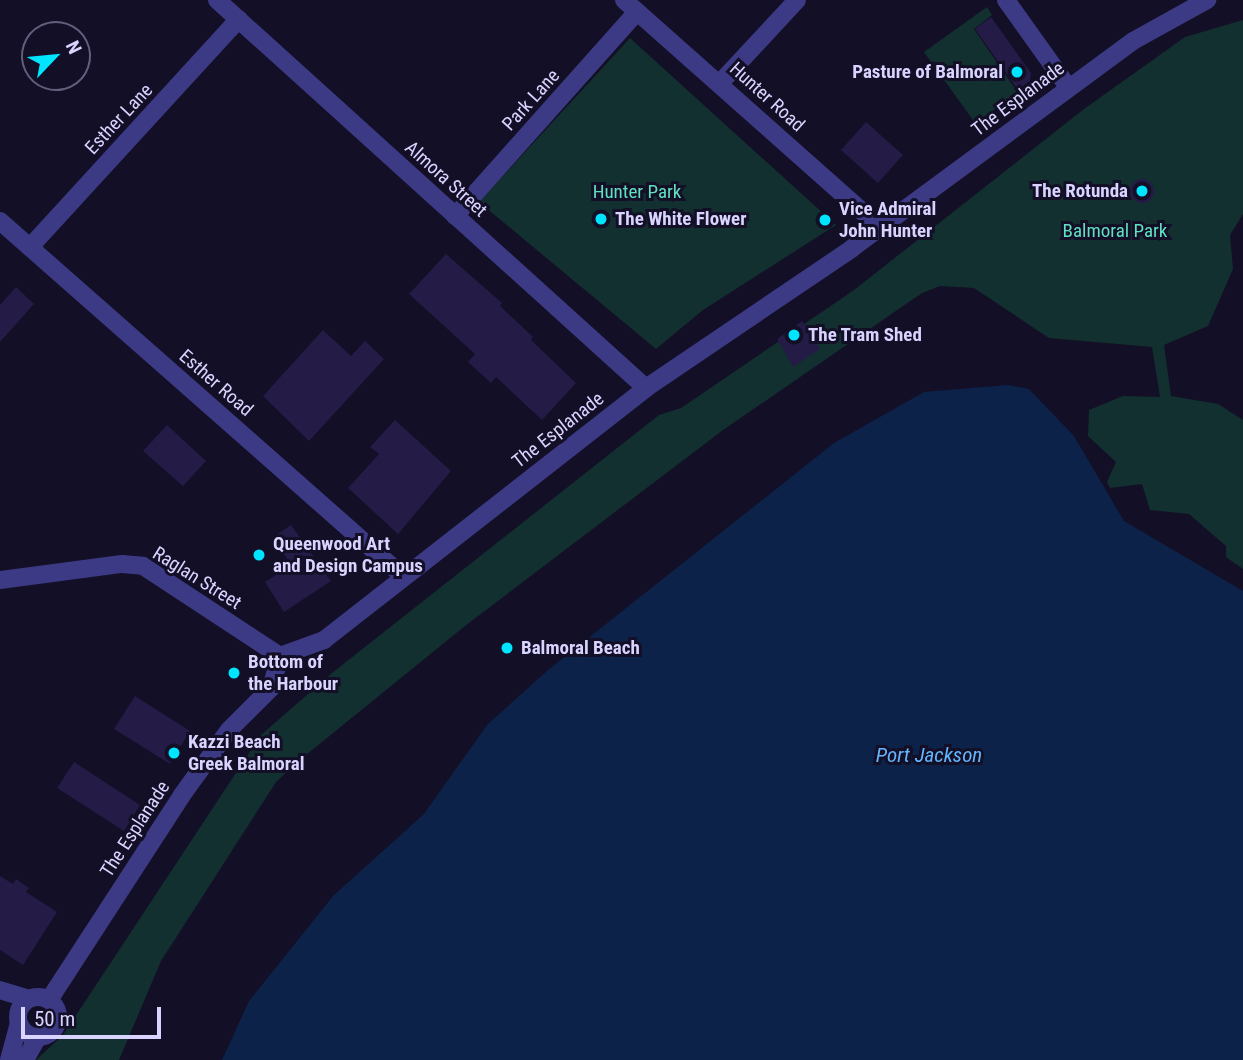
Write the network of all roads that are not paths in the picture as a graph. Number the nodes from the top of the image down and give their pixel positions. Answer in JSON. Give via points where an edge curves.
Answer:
{"nodes":[{"id":1,"x":217,"y":0,"type":"edge"},
{"id":2,"x":797,"y":0,"type":"edge"},
{"id":3,"x":1006,"y":0,"type":"edge"},
{"id":4,"x":1207,"y":0,"type":"edge"},
{"id":5,"x":631,"y":6,"type":"edge"},
{"id":6,"x":239,"y":19,"type":"junction"},
{"id":7,"x":720,"y":83,"type":"junction"},
{"id":8,"x":1068,"y":87,"type":"junction"},
{"id":9,"x":455,"y":216,"type":"junction"},
{"id":10,"x":0,"y":221,"type":"edge"},
{"id":11,"x":880,"y":227,"type":"junction"},
{"id":12,"x":30,"y":247,"type":"junction"},
{"id":13,"x":646,"y":388,"type":"junction"},
{"id":14,"x":404,"y":577,"type":"junction"},
{"id":15,"x":0,"y":580,"type":"edge"},
{"id":16,"x":281,"y":656,"type":"junction"},
{"id":17,"x":0,"y":991,"type":"edge"},
{"id":18,"x":29,"y":999,"type":"junction"},
{"id":19,"x":49,"y":1000,"type":"junction"},
{"id":20,"x":19,"y":1019,"type":"junction"},
{"id":21,"x":38,"y":1037,"type":"junction"},
{"id":22,"x":9,"y":1060,"type":"edge"},
{"id":23,"x":24,"y":1060,"type":"edge"}],
"edges":[{"from":1,"to":6,"type":"street","name":"Almora Street"},
{"from":2,"to":7,"type":"street"},
{"from":3,"to":8,"type":"street"},
{"from":4,"to":8,"type":"street","name":"The Esplanade","via":[[1177,13]]},
{"from":5,"to":7,"type":"street","name":"Hunter Road"},
{"from":5,"to":9,"type":"street","name":"Park Lane"},
{"from":6,"to":9,"type":"street","name":"Almora Street"},
{"from":6,"to":12,"type":"street","name":"Esther Lane"},
{"from":7,"to":11,"type":"street","name":"Hunter Road"},
{"from":8,"to":11,"type":"street","name":"The Esplanade"},
{"from":9,"to":13,"type":"street","name":"Almora Street"},
{"from":10,"to":12,"type":"street","name":"Esther Road"},
{"from":11,"to":13,"type":"street","name":"The Esplanade"},
{"from":12,"to":14,"type":"street","name":"Esther Road"},
{"from":13,"to":14,"type":"street","name":"The Esplanade"},
{"from":14,"to":16,"type":"street","name":"The Esplanade","via":[[324,639]]},
{"from":15,"to":16,"type":"street","name":"Raglan Street","via":[[122,564],[143,566]]},
{"from":16,"to":19,"type":"street","name":"The Esplanade","via":[[271,688],[229,730],[181,795]]},
{"from":17,"to":18,"type":"street"},
{"from":17,"to":20,"type":"street"},
{"from":18,"to":19,"type":"street"},
{"from":18,"to":20,"type":"street"},
{"from":19,"to":21,"type":"street","via":[[57,1010],[57,1022],[50,1033]]},
{"from":20,"to":21,"type":"street","via":[[26,1033]]},
{"from":20,"to":22,"type":"street"},
{"from":21,"to":23,"type":"street"}]}
